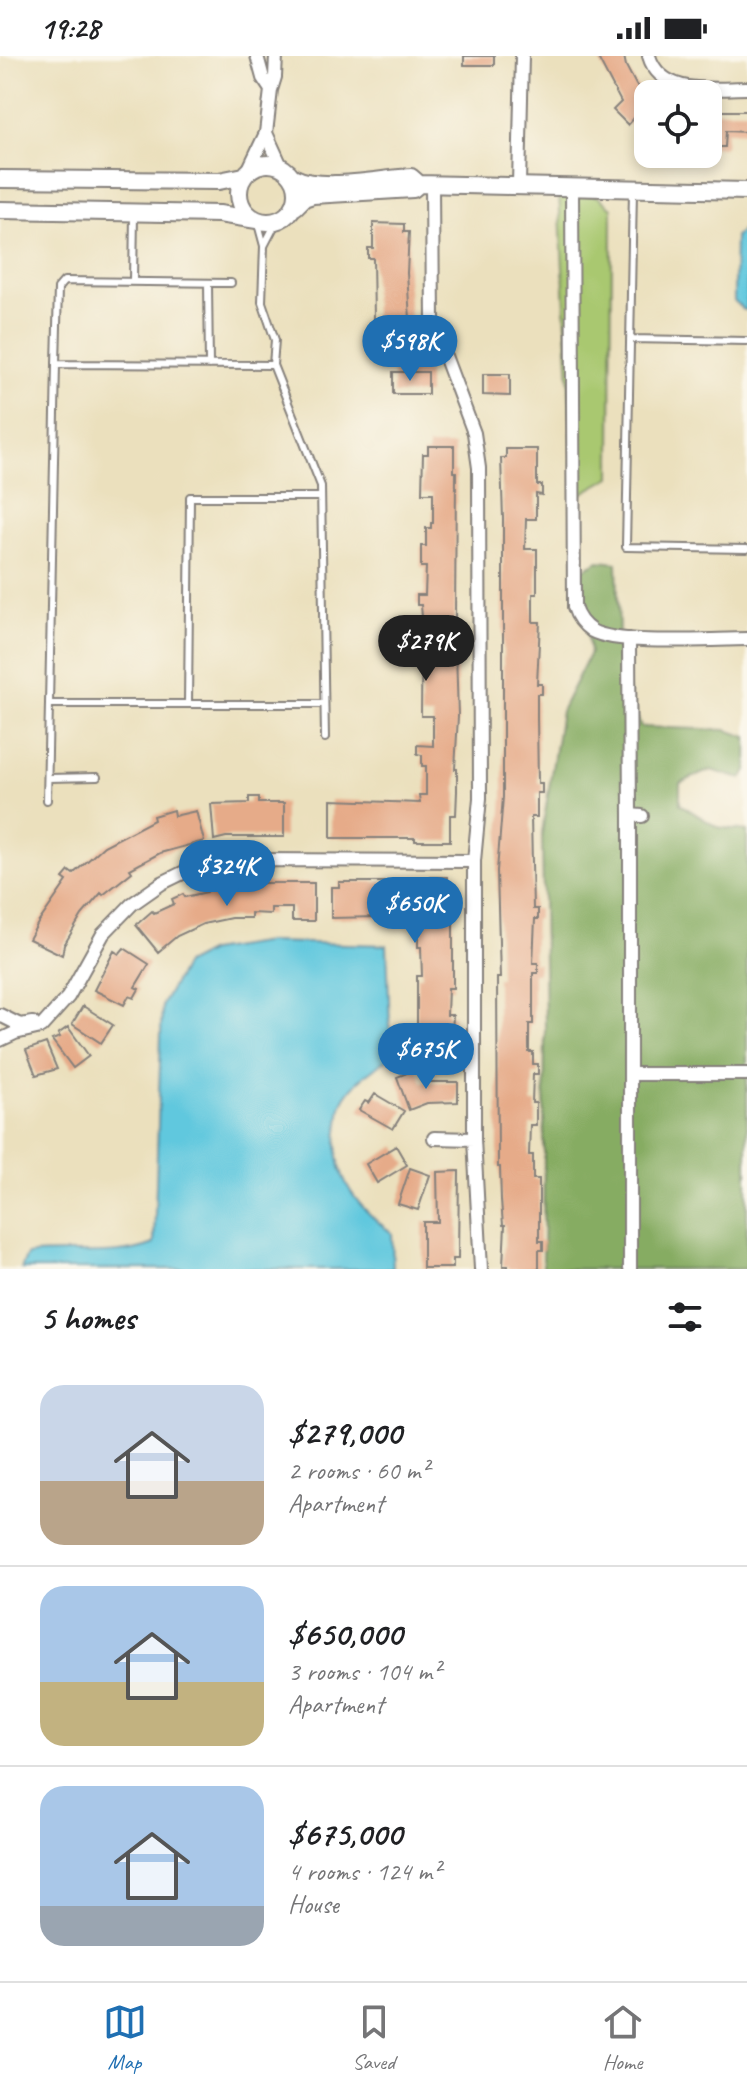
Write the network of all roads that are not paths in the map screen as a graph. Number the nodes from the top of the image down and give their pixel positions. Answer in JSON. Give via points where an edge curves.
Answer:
{"nodes":[{"id":1,"x":257,"y":56,"type":"edge"},
{"id":2,"x":276,"y":56,"type":"edge"},
{"id":3,"x":522,"y":56,"type":"edge"},
{"id":4,"x":649,"y":56,"type":"edge"},
{"id":5,"x":747,"y":88,"type":"edge"},
{"id":6,"x":271,"y":90,"type":"junction"},
{"id":7,"x":266,"y":133,"type":"junction"},
{"id":8,"x":287,"y":171,"type":"junction"},
{"id":9,"x":245,"y":175,"type":"junction"},
{"id":10,"x":0,"y":179,"type":"edge"},
{"id":11,"x":426,"y":184,"type":"junction"},
{"id":12,"x":519,"y":184,"type":"junction"},
{"id":13,"x":572,"y":186,"type":"junction"},
{"id":14,"x":633,"y":188,"type":"junction"},
{"id":15,"x":747,"y":191,"type":"edge"},
{"id":16,"x":295,"y":207,"type":"junction"},
{"id":17,"x":0,"y":210,"type":"edge"},
{"id":18,"x":134,"y":212,"type":"junction"},
{"id":19,"x":257,"y":220,"type":"junction"},
{"id":20,"x":277,"y":221,"type":"junction"},
{"id":21,"x":264,"y":246,"type":"junction"},
{"id":22,"x":133,"y":281,"type":"junction"},
{"id":23,"x":208,"y":283,"type":"junction"},
{"id":24,"x":231,"y":283,"type":"dead end"},
{"id":25,"x":630,"y":339,"type":"junction"},
{"id":26,"x":747,"y":341,"type":"edge"},
{"id":27,"x":56,"y":364,"type":"junction"},
{"id":28,"x":209,"y":365,"type":"junction"},
{"id":29,"x":273,"y":365,"type":"junction"},
{"id":30,"x":321,"y":497,"type":"junction"},
{"id":31,"x":747,"y":549,"type":"edge"},
{"id":32,"x":629,"y":639,"type":"junction"},
{"id":33,"x":747,"y":639,"type":"edge"},
{"id":34,"x":49,"y":704,"type":"junction"},
{"id":35,"x":188,"y":704,"type":"junction"},
{"id":36,"x":324,"y":704,"type":"junction"},
{"id":37,"x":325,"y":738,"type":"dead end"},
{"id":38,"x":97,"y":777,"type":"dead end"},
{"id":39,"x":48,"y":778,"type":"junction"},
{"id":40,"x":47,"y":800,"type":"dead end"},
{"id":41,"x":474,"y":861,"type":"junction"},
{"id":42,"x":0,"y":1015,"type":"edge"},
{"id":43,"x":44,"y":1022,"type":"junction"},
{"id":44,"x":0,"y":1040,"type":"edge"},
{"id":45,"x":632,"y":1074,"type":"junction"},
{"id":46,"x":747,"y":1074,"type":"edge"},
{"id":47,"x":434,"y":1138,"type":"dead end"},
{"id":48,"x":474,"y":1139,"type":"junction"},
{"id":49,"x":481,"y":1269,"type":"edge"},
{"id":50,"x":630,"y":1269,"type":"edge"}],
"edges":[{"from":1,"to":6,"type":"street"},
{"from":2,"to":6,"type":"street"},
{"from":3,"to":12,"type":"street"},
{"from":4,"to":5,"type":"street","via":[[652,67],[671,84]]},
{"from":6,"to":7,"type":"street"},
{"from":7,"to":8,"type":"street"},
{"from":7,"to":9,"type":"street"},
{"from":8,"to":9,"type":"street","via":[[259,165]]},
{"from":8,"to":11,"type":"street","via":[[301,181],[318,183],[411,177]]},
{"from":8,"to":16,"type":"street","via":[[298,191]]},
{"from":9,"to":10,"type":"street","via":[[219,181]]},
{"from":9,"to":19,"type":"street","via":[[240,202]]},
{"from":11,"to":12,"type":"street"},
{"from":11,"to":16,"type":"street","via":[[313,195]]},
{"from":11,"to":41,"type":"street","via":[[433,324],[474,433],[479,468],[480,798]]},
{"from":12,"to":13,"type":"street"},
{"from":13,"to":14,"type":"street"},
{"from":13,"to":32,"type":"street","via":[[574,607],[590,630]]},
{"from":14,"to":15,"type":"street"},
{"from":14,"to":25,"type":"lane"},
{"from":16,"to":20,"type":"street"},
{"from":17,"to":18,"type":"street"},
{"from":18,"to":19,"type":"street"},
{"from":18,"to":22,"type":"lane"},
{"from":19,"to":20,"type":"street"},
{"from":19,"to":21,"type":"lane"},
{"from":20,"to":21,"type":"lane"},
{"from":21,"to":29,"type":"lane","via":[[262,302],[275,340]]},
{"from":22,"to":23,"type":"lane"},
{"from":22,"to":27,"type":"lane","via":[[64,281],[58,288]]},
{"from":23,"to":24,"type":"lane"},
{"from":23,"to":28,"type":"lane"},
{"from":25,"to":26,"type":"lane"},
{"from":25,"to":31,"type":"lane","via":[[626,547]]},
{"from":27,"to":28,"type":"lane"},
{"from":27,"to":34,"type":"lane"},
{"from":28,"to":29,"type":"lane"},
{"from":29,"to":30,"type":"lane"},
{"from":30,"to":35,"type":"lane","via":[[190,497]]},
{"from":30,"to":36,"type":"lane"},
{"from":32,"to":33,"type":"street"},
{"from":32,"to":45,"type":"street","via":[[636,816]]},
{"from":34,"to":35,"type":"lane"},
{"from":34,"to":39,"type":"lane"},
{"from":35,"to":36,"type":"lane"},
{"from":36,"to":37,"type":"lane"},
{"from":38,"to":39,"type":"lane"},
{"from":39,"to":40,"type":"lane"},
{"from":41,"to":43,"type":"street","via":[[246,860],[199,865],[132,904],[103,934],[68,997]]},
{"from":41,"to":48,"type":"street"},
{"from":42,"to":43,"type":"street","via":[[20,1025]]},
{"from":43,"to":44,"type":"street","via":[[33,1031]]},
{"from":45,"to":46,"type":"street"},
{"from":45,"to":50,"type":"street"},
{"from":47,"to":48,"type":"street"},
{"from":48,"to":49,"type":"street"}]}
